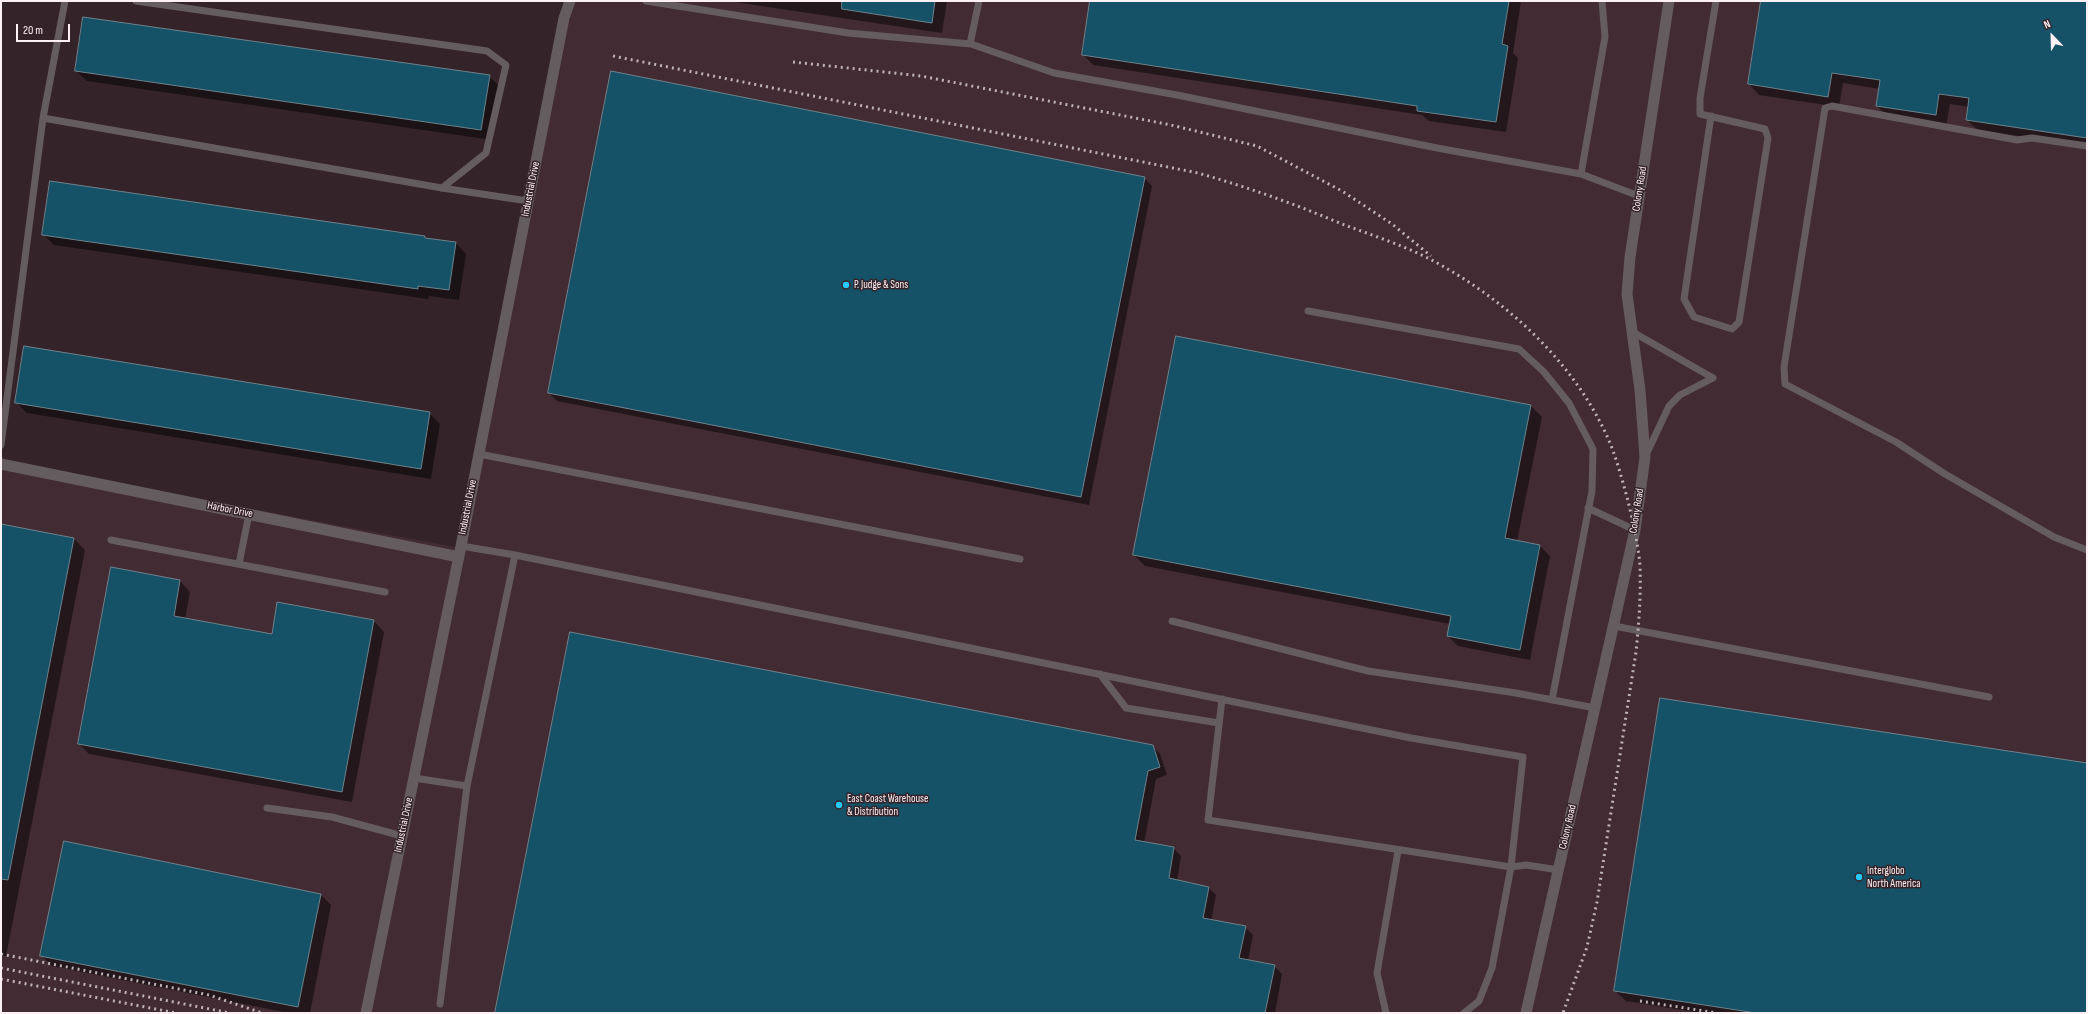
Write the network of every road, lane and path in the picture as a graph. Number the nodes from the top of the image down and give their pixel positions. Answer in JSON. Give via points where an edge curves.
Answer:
{"nodes":[{"id":1,"x":65,"y":1,"type":"edge"},
{"id":2,"x":136,"y":1,"type":"edge"},
{"id":3,"x":570,"y":1,"type":"edge"},
{"id":4,"x":646,"y":1,"type":"edge"},
{"id":5,"x":979,"y":1,"type":"edge"},
{"id":6,"x":1602,"y":1,"type":"edge"},
{"id":7,"x":1669,"y":1,"type":"edge"},
{"id":8,"x":1716,"y":1,"type":"edge"},
{"id":9,"x":970,"y":44,"type":"junction"},
{"id":10,"x":1711,"y":116,"type":"junction"},
{"id":11,"x":42,"y":118,"type":"junction"},
{"id":12,"x":2087,"y":146,"type":"edge"},
{"id":13,"x":1581,"y":174,"type":"junction"},
{"id":14,"x":442,"y":188,"type":"junction"},
{"id":15,"x":1639,"y":196,"type":"junction"},
{"id":16,"x":528,"y":201,"type":"junction"},
{"id":17,"x":1308,"y":311,"type":"dead end"},
{"id":18,"x":1631,"y":331,"type":"junction"},
{"id":19,"x":1,"y":445,"type":"edge"},
{"id":20,"x":479,"y":454,"type":"junction"},
{"id":21,"x":1645,"y":457,"type":"junction"},
{"id":22,"x":1,"y":464,"type":"edge"},
{"id":23,"x":1588,"y":508,"type":"junction"},
{"id":24,"x":249,"y":514,"type":"junction"},
{"id":25,"x":1635,"y":530,"type":"junction"},
{"id":26,"x":111,"y":540,"type":"dead end"},
{"id":27,"x":2087,"y":550,"type":"edge"},
{"id":28,"x":460,"y":551,"type":"junction"},
{"id":29,"x":515,"y":554,"type":"junction"},
{"id":30,"x":1020,"y":559,"type":"dead end"},
{"id":31,"x":239,"y":564,"type":"junction"},
{"id":32,"x":385,"y":592,"type":"dead end"},
{"id":33,"x":1172,"y":621,"type":"dead end"},
{"id":34,"x":1614,"y":626,"type":"junction"},
{"id":35,"x":1100,"y":674,"type":"junction"},
{"id":36,"x":1989,"y":697,"type":"dead end"},
{"id":37,"x":1222,"y":699,"type":"junction"},
{"id":38,"x":1552,"y":700,"type":"junction"},
{"id":39,"x":1595,"y":708,"type":"junction"},
{"id":40,"x":1219,"y":723,"type":"junction"},
{"id":41,"x":414,"y":778,"type":"junction"},
{"id":42,"x":467,"y":786,"type":"junction"},
{"id":43,"x":267,"y":808,"type":"dead end"},
{"id":44,"x":402,"y":836,"type":"junction"},
{"id":45,"x":1398,"y":851,"type":"junction"},
{"id":46,"x":1511,"y":867,"type":"junction"},
{"id":47,"x":1558,"y":870,"type":"junction"},
{"id":48,"x":440,"y":1004,"type":"dead end"},
{"id":49,"x":366,"y":1013,"type":"edge"},
{"id":50,"x":1386,"y":1013,"type":"edge"},
{"id":51,"x":1464,"y":1013,"type":"edge"},
{"id":52,"x":1526,"y":1013,"type":"edge"}],
"edges":[{"from":1,"to":11,"type":"lane"},
{"from":2,"to":14,"type":"lane","via":[[487,51],[506,65],[486,153]]},
{"from":3,"to":16,"type":"street","name":"Industrial Drive","via":[[564,18]]},
{"from":4,"to":9,"type":"lane","via":[[848,33]]},
{"from":5,"to":9,"type":"lane"},
{"from":6,"to":13,"type":"lane","via":[[1605,37]]},
{"from":7,"to":15,"type":"street","name":"Colony Road"},
{"from":8,"to":10,"type":"lane","via":[[1700,98],[1700,114]]},
{"from":9,"to":13,"type":"lane","via":[[1054,73]]},
{"from":10,"to":10,"type":"lane","via":[[1684,298],[1694,317],[1732,329],[1738,322],[1768,138],[1765,129]]},
{"from":11,"to":14,"type":"lane"},
{"from":11,"to":19,"type":"lane"},
{"from":12,"to":27,"type":"lane","via":[[2032,138],[2017,140],[1832,106],[1825,108],[1784,367],[1785,384],[1896,442],[1945,474],[2054,537]]},
{"from":13,"to":15,"type":"lane"},
{"from":14,"to":16,"type":"lane"},
{"from":15,"to":18,"type":"street","name":"Colony Road","via":[[1627,294]]},
{"from":16,"to":20,"type":"street","name":"Industrial Drive"},
{"from":17,"to":23,"type":"lane","via":[[1519,349],[1543,371],[1569,403],[1593,449],[1592,491]]},
{"from":18,"to":21,"type":"street","name":"Colony Road","via":[[1640,390]]},
{"from":18,"to":21,"type":"lane","via":[[1713,378],[1680,395],[1669,406]]},
{"from":20,"to":28,"type":"street","name":"Industrial Drive"},
{"from":20,"to":30,"type":"lane"},
{"from":21,"to":25,"type":"street","name":"Colony Road"},
{"from":22,"to":24,"type":"street","name":"Harbor Drive"},
{"from":23,"to":25,"type":"lane"},
{"from":23,"to":38,"type":"lane"},
{"from":24,"to":28,"type":"street","name":"Harbor Drive"},
{"from":24,"to":31,"type":"lane"},
{"from":25,"to":34,"type":"street","name":"Colony Road"},
{"from":26,"to":31,"type":"lane"},
{"from":28,"to":29,"type":"lane"},
{"from":28,"to":41,"type":"street","name":"Industrial Drive"},
{"from":29,"to":35,"type":"lane"},
{"from":29,"to":42,"type":"lane"},
{"from":31,"to":32,"type":"lane"},
{"from":33,"to":38,"type":"lane","via":[[1368,671],[1516,692]]},
{"from":34,"to":36,"type":"lane"},
{"from":34,"to":39,"type":"street","name":"Colony Road"},
{"from":35,"to":37,"type":"lane"},
{"from":35,"to":40,"type":"lane","via":[[1126,708]]},
{"from":37,"to":40,"type":"lane"},
{"from":37,"to":46,"type":"lane","via":[[1411,738],[1523,757]]},
{"from":38,"to":39,"type":"lane"},
{"from":39,"to":47,"type":"street","name":"Colony Road"},
{"from":40,"to":45,"type":"lane","via":[[1208,820]]},
{"from":41,"to":42,"type":"lane"},
{"from":41,"to":44,"type":"street","name":"Industrial Drive"},
{"from":42,"to":48,"type":"lane"},
{"from":43,"to":44,"type":"lane","via":[[332,818]]},
{"from":44,"to":49,"type":"street","name":"Industrial Drive"},
{"from":45,"to":46,"type":"lane"},
{"from":45,"to":50,"type":"lane","via":[[1377,973]]},
{"from":46,"to":47,"type":"lane","via":[[1526,865]]},
{"from":46,"to":51,"type":"lane","via":[[1492,968],[1479,1000]]},
{"from":47,"to":52,"type":"street","name":"Colony Road"}]}
